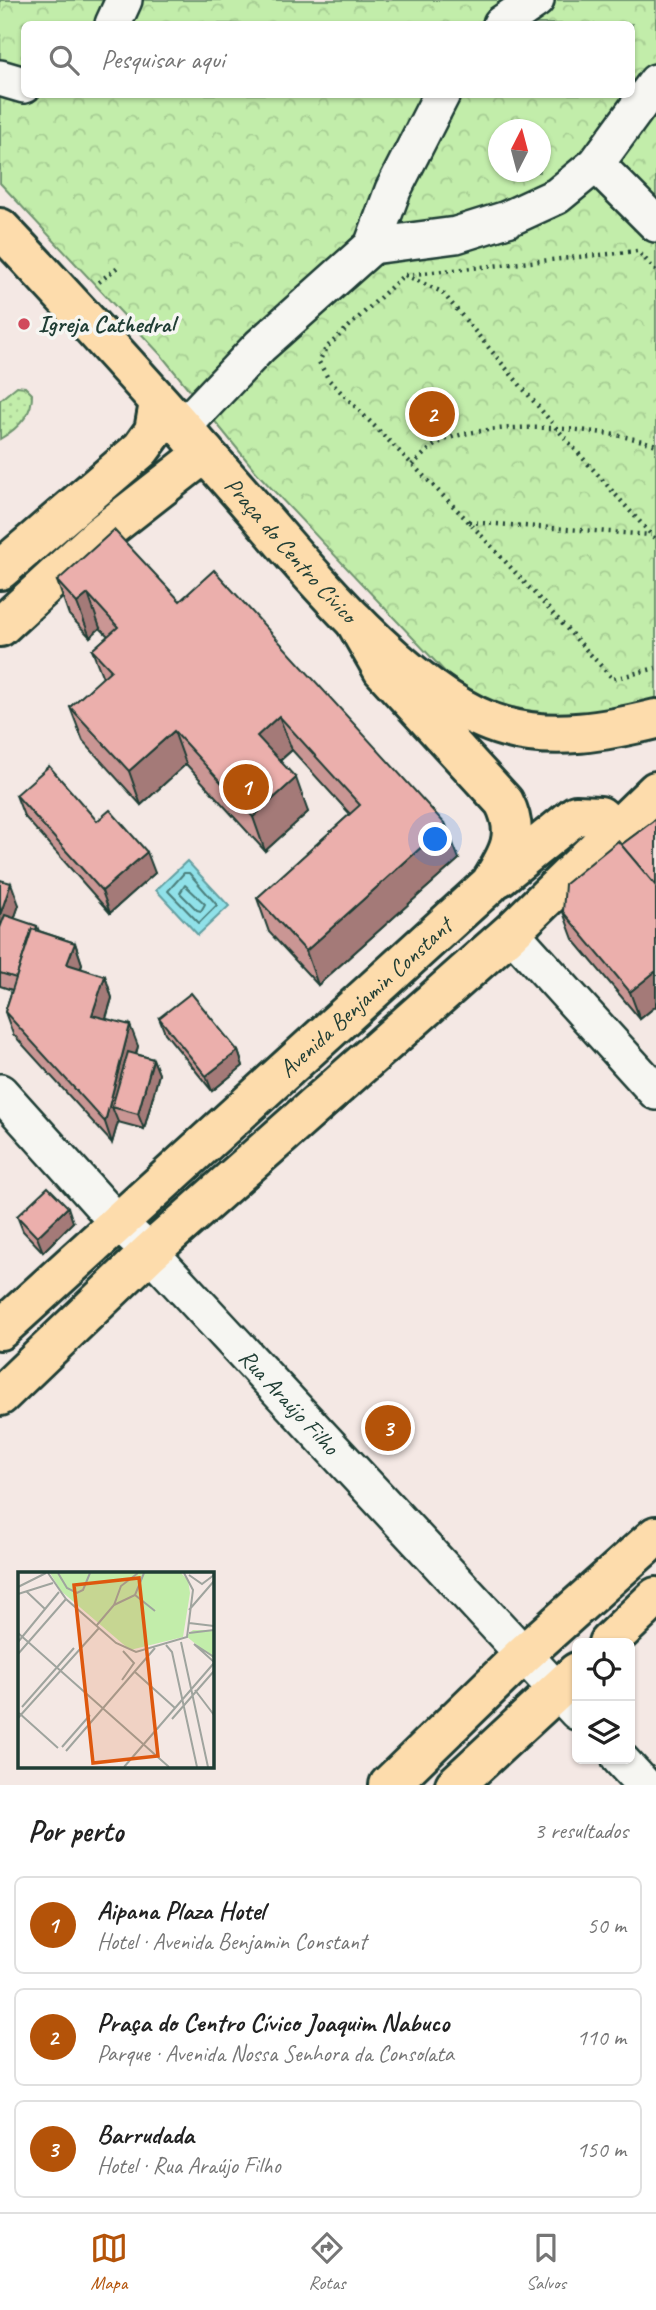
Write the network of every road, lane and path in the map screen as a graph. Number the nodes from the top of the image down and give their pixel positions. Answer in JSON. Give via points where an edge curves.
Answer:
{"nodes":[{"id":1,"x":124,"y":0,"type":"edge"},
{"id":2,"x":537,"y":0,"type":"edge"},
{"id":3,"x":114,"y":21,"type":"edge"},
{"id":4,"x":506,"y":21,"type":"edge"},
{"id":5,"x":0,"y":78,"type":"edge"},
{"id":6,"x":656,"y":82,"type":"edge"},
{"id":7,"x":21,"y":84,"type":"edge"},
{"id":8,"x":440,"y":98,"type":"edge"},
{"id":9,"x":596,"y":164,"type":"junction"},
{"id":10,"x":656,"y":224,"type":"edge"},
{"id":11,"x":0,"y":228,"type":"edge"},
{"id":12,"x":372,"y":246,"type":"junction"},
{"id":13,"x":119,"y":266,"type":"dead end"},
{"id":14,"x":656,"y":271,"type":"edge"},
{"id":15,"x":404,"y":275,"type":"junction"},
{"id":16,"x":99,"y":282,"type":"dead end"},
{"id":17,"x":182,"y":428,"type":"junction"},
{"id":18,"x":556,"y":429,"type":"junction"},
{"id":19,"x":656,"y":444,"type":"edge"},
{"id":20,"x":412,"y":465,"type":"junction"},
{"id":21,"x":469,"y":522,"type":"junction"},
{"id":22,"x":651,"y":535,"type":"junction"},
{"id":23,"x":656,"y":540,"type":"edge"},
{"id":24,"x":0,"y":570,"type":"edge"},
{"id":25,"x":355,"y":621,"type":"junction"},
{"id":26,"x":0,"y":627,"type":"edge"},
{"id":27,"x":656,"y":668,"type":"edge"},
{"id":28,"x":656,"y":719,"type":"edge"},
{"id":29,"x":656,"y":791,"type":"edge"},
{"id":30,"x":614,"y":829,"type":"junction"},
{"id":31,"x":490,"y":884,"type":"junction"},
{"id":32,"x":511,"y":932,"type":"junction"},
{"id":33,"x":0,"y":1092,"type":"edge"},
{"id":34,"x":656,"y":1092,"type":"edge"},
{"id":35,"x":117,"y":1222,"type":"junction"},
{"id":36,"x":150,"y":1252,"type":"junction"},
{"id":37,"x":0,"y":1330,"type":"edge"},
{"id":38,"x":0,"y":1396,"type":"edge"},
{"id":39,"x":656,"y":1536,"type":"edge"},
{"id":40,"x":656,"y":1597,"type":"edge"},
{"id":41,"x":613,"y":1638,"type":"edge"},
{"id":42,"x":524,"y":1654,"type":"junction"},
{"id":43,"x":571,"y":1692,"type":"edge"},
{"id":44,"x":625,"y":1764,"type":"edge"},
{"id":45,"x":389,"y":1785,"type":"edge"},
{"id":46,"x":455,"y":1785,"type":"edge"},
{"id":47,"x":644,"y":1785,"type":"edge"}],
"edges":[{"from":1,"to":3,"type":"street"},
{"from":2,"to":4,"type":"street"},
{"from":5,"to":7,"type":"street"},
{"from":6,"to":9,"type":"street"},
{"from":8,"to":12,"type":"street","via":[[393,190]]},
{"from":9,"to":10,"type":"street"},
{"from":9,"to":12,"type":"street","via":[[557,196],[507,219],[456,235]]},
{"from":11,"to":17,"type":"main road","name":"Praça do Centro Cívico"},
{"from":12,"to":17,"type":"street","via":[[260,346]]},
{"from":13,"to":16,"type":"path"},
{"from":14,"to":15,"type":"path","via":[[638,251]]},
{"from":15,"to":18,"type":"path","via":[[442,292]]},
{"from":15,"to":20,"type":"path","via":[[326,348],[319,362],[329,380]]},
{"from":17,"to":24,"type":"main road","via":[[154,431],[141,449]]},
{"from":17,"to":25,"type":"main road","name":"Praça do Centro Cívico"},
{"from":17,"to":26,"type":"main road","via":[[99,536]]},
{"from":18,"to":19,"type":"path","via":[[623,433]]},
{"from":18,"to":20,"type":"path","via":[[470,432],[439,442]]},
{"from":18,"to":22,"type":"path"},
{"from":20,"to":21,"type":"path"},
{"from":21,"to":22,"type":"path"},
{"from":21,"to":27,"type":"path","via":[[613,679]]},
{"from":22,"to":23,"type":"path"},
{"from":25,"to":28,"type":"main road","name":"Praça do Centro Cívico","via":[[431,689],[505,727],[548,734],[607,731]]},
{"from":25,"to":31,"type":"main road","name":"Avenida Benjamin Constant","via":[[383,670],[508,810],[513,838]]},
{"from":29,"to":30,"type":"main road","name":"Avenida Benjamin Constant"},
{"from":30,"to":31,"type":"main road","via":[[600,816],[576,816]]},
{"from":30,"to":32,"type":"main road","name":"Avenida Benjamin Constant"},
{"from":31,"to":35,"type":"main road","name":"Avenida Benjamin Constant"},
{"from":32,"to":34,"type":"street"},
{"from":32,"to":36,"type":"main road","name":"Avenida Benjamin Constant"},
{"from":33,"to":35,"type":"street","name":"Rua Araújo Filho"},
{"from":35,"to":36,"type":"street","name":"Rua Araújo Filho"},
{"from":35,"to":37,"type":"main road","name":"Avenida Benjamin Constant"},
{"from":36,"to":38,"type":"main road","name":"Avenida Benjamin Constant"},
{"from":36,"to":42,"type":"street","name":"Rua Araújo Filho"},
{"from":39,"to":42,"type":"main road"},
{"from":40,"to":41,"type":"main road"},
{"from":42,"to":43,"type":"street","name":"Rua Araújo Filho"},
{"from":42,"to":45,"type":"main road"},
{"from":43,"to":46,"type":"main road"},
{"from":44,"to":47,"type":"street"}]}
